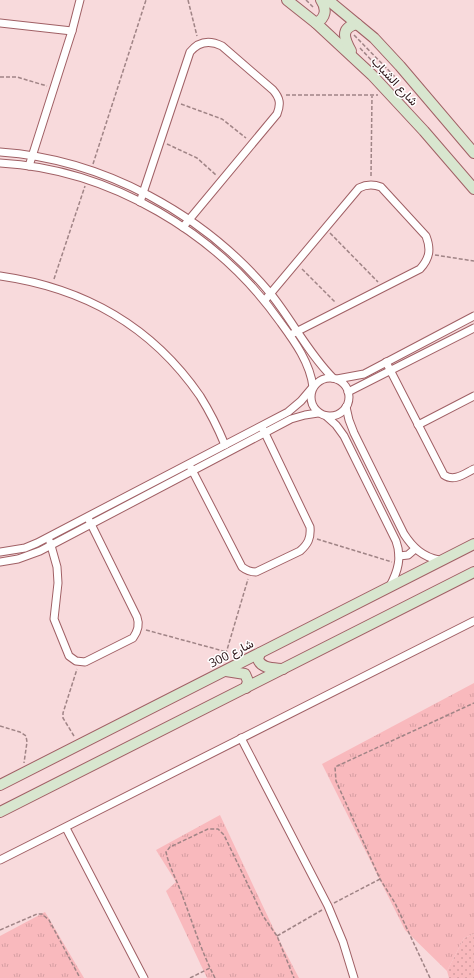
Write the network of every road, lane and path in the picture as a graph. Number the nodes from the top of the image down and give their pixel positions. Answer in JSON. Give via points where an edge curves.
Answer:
{"nodes":[{"id":1,"x":80,"y":0,"type":"edge"},
{"id":2,"x":146,"y":0,"type":"edge"},
{"id":3,"x":188,"y":0,"type":"edge"},
{"id":4,"x":287,"y":0,"type":"edge"},
{"id":5,"x":306,"y":0,"type":"edge"},
{"id":6,"x":328,"y":0,"type":"edge"},
{"id":7,"x":318,"y":4,"type":"edge"},
{"id":8,"x":316,"y":22,"type":"junction"},
{"id":9,"x":0,"y":23,"type":"edge"},
{"id":10,"x":354,"y":29,"type":"junction"},
{"id":11,"x":72,"y":30,"type":"junction"},
{"id":12,"x":200,"y":44,"type":"junction"},
{"id":13,"x":359,"y":47,"type":"dead end"},
{"id":14,"x":354,"y":56,"type":"junction"},
{"id":15,"x":379,"y":69,"type":"dead end"},
{"id":16,"x":0,"y":77,"type":"edge"},
{"id":17,"x":402,"y":83,"type":"dead end"},
{"id":18,"x":54,"y":88,"type":"junction"},
{"id":19,"x":278,"y":95,"type":"junction"},
{"id":20,"x":392,"y":95,"type":"junction"},
{"id":21,"x":372,"y":96,"type":"junction"},
{"id":22,"x":174,"y":102,"type":"junction"},
{"id":23,"x":160,"y":142,"type":"junction"},
{"id":24,"x":252,"y":143,"type":"junction"},
{"id":25,"x":0,"y":152,"type":"edge"},
{"id":26,"x":474,"y":153,"type":"edge"},
{"id":27,"x":33,"y":155,"type":"junction"},
{"id":28,"x":0,"y":163,"type":"edge"},
{"id":29,"x":29,"y":166,"type":"junction"},
{"id":30,"x":90,"y":171,"type":"junction"},
{"id":31,"x":222,"y":180,"type":"junction"},
{"id":32,"x":87,"y":181,"type":"junction"},
{"id":33,"x":371,"y":184,"type":"junction"},
{"id":34,"x":474,"y":189,"type":"edge"},
{"id":35,"x":144,"y":193,"type":"junction"},
{"id":36,"x":140,"y":202,"type":"junction"},
{"id":37,"x":189,"y":220,"type":"junction"},
{"id":38,"x":183,"y":227,"type":"junction"},
{"id":39,"x":325,"y":228,"type":"junction"},
{"id":40,"x":430,"y":254,"type":"junction"},
{"id":41,"x":474,"y":260,"type":"edge"},
{"id":42,"x":296,"y":263,"type":"junction"},
{"id":43,"x":0,"y":276,"type":"edge"},
{"id":44,"x":51,"y":286,"type":"junction"},
{"id":45,"x":384,"y":287,"type":"junction"},
{"id":46,"x":270,"y":293,"type":"junction"},
{"id":47,"x":265,"y":300,"type":"junction"},
{"id":48,"x":341,"y":309,"type":"junction"},
{"id":49,"x":474,"y":316,"type":"edge"},
{"id":50,"x":474,"y":328,"type":"edge"},
{"id":51,"x":297,"y":331,"type":"junction"},
{"id":52,"x":290,"y":335,"type":"junction"},
{"id":53,"x":386,"y":362,"type":"junction"},
{"id":54,"x":390,"y":371,"type":"junction"},
{"id":55,"x":335,"y":378,"type":"junction"},
{"id":56,"x":313,"y":388,"type":"junction"},
{"id":57,"x":348,"y":392,"type":"junction"},
{"id":58,"x":474,"y":396,"type":"edge"},
{"id":59,"x":346,"y":407,"type":"junction"},
{"id":60,"x":318,"y":413,"type":"junction"},
{"id":61,"x":326,"y":416,"type":"junction"},
{"id":62,"x":418,"y":425,"type":"junction"},
{"id":63,"x":261,"y":426,"type":"junction"},
{"id":64,"x":265,"y":433,"type":"junction"},
{"id":65,"x":225,"y":445,"type":"junction"},
{"id":66,"x":189,"y":464,"type":"junction"},
{"id":67,"x":474,"y":469,"type":"edge"},
{"id":68,"x":192,"y":471,"type":"junction"},
{"id":69,"x":88,"y":516,"type":"junction"},
{"id":70,"x":91,"y":524,"type":"junction"},
{"id":71,"x":310,"y":536,"type":"junction"},
{"id":72,"x":48,"y":538,"type":"junction"},
{"id":73,"x":474,"y":544,"type":"edge"},
{"id":74,"x":51,"y":545,"type":"junction"},
{"id":75,"x":415,"y":549,"type":"junction"},
{"id":76,"x":0,"y":552,"type":"edge"},
{"id":77,"x":399,"y":556,"type":"junction"},
{"id":78,"x":439,"y":560,"type":"junction"},
{"id":79,"x":0,"y":562,"type":"edge"},
{"id":80,"x":399,"y":564,"type":"junction"},
{"id":81,"x":251,"y":572,"type":"junction"},
{"id":82,"x":474,"y":572,"type":"edge"},
{"id":83,"x":390,"y":586,"type":"junction"},
{"id":84,"x":474,"y":621,"type":"edge"},
{"id":85,"x":138,"y":628,"type":"junction"},
{"id":86,"x":227,"y":652,"type":"junction"},
{"id":87,"x":260,"y":653,"type":"junction"},
{"id":88,"x":79,"y":662,"type":"junction"},
{"id":89,"x":283,"y":669,"type":"junction"},
{"id":90,"x":223,"y":672,"type":"junction"},
{"id":91,"x":246,"y":688,"type":"junction"},
{"id":92,"x":474,"y":703,"type":"edge"},
{"id":93,"x":0,"y":726,"type":"edge"},
{"id":94,"x":241,"y":738,"type":"junction"},
{"id":95,"x":79,"y":745,"type":"junction"},
{"id":96,"x":22,"y":774,"type":"junction"},
{"id":97,"x":0,"y":785,"type":"edge"},
{"id":98,"x":0,"y":812,"type":"edge"},
{"id":99,"x":66,"y":828,"type":"junction"},
{"id":100,"x":0,"y":860,"type":"edge"},
{"id":101,"x":0,"y":930,"type":"edge"},
{"id":102,"x":210,"y":968,"type":"junction"},
{"id":103,"x":80,"y":978,"type":"edge"},
{"id":104,"x":144,"y":978,"type":"edge"},
{"id":105,"x":190,"y":978,"type":"edge"},
{"id":106,"x":215,"y":978,"type":"edge"},
{"id":107,"x":294,"y":978,"type":"edge"},
{"id":108,"x":354,"y":978,"type":"edge"},
{"id":109,"x":430,"y":978,"type":"edge"}],
"edges":[{"from":1,"to":11,"type":"street"},
{"from":2,"to":30,"type":"path"},
{"from":3,"to":12,"type":"path"},
{"from":4,"to":8,"type":"street","name":"شارع الشباب"},
{"from":5,"to":7,"type":"path"},
{"from":6,"to":10,"type":"street","name":"شارع الشباب"},
{"from":7,"to":8,"type":"street","via":[[325,9],[325,13],[320,21]]},
{"from":8,"to":14,"type":"street","name":"شارع الشباب"},
{"from":9,"to":11,"type":"street"},
{"from":10,"to":14,"type":"street","via":[[351,25],[344,34]]},
{"from":10,"to":17,"type":"path"},
{"from":10,"to":26,"type":"street","name":"شارع الشباب","via":[[374,38]]},
{"from":11,"to":18,"type":"street"},
{"from":12,"to":19,"type":"street","via":[[207,42],[222,46]]},
{"from":12,"to":22,"type":"street","via":[[190,52]]},
{"from":13,"to":15,"type":"path"},
{"from":14,"to":20,"type":"street","name":"شارع الشباب"},
{"from":16,"to":18,"type":"path","via":[[16,77]]},
{"from":18,"to":27,"type":"street"},
{"from":19,"to":21,"type":"path"},
{"from":19,"to":24,"type":"street","via":[[280,102],[277,114]]},
{"from":20,"to":21,"type":"path"},
{"from":20,"to":34,"type":"street","name":"شارع الشباب"},
{"from":21,"to":33,"type":"path"},
{"from":22,"to":23,"type":"street"},
{"from":22,"to":24,"type":"path","via":[[222,119]]},
{"from":23,"to":31,"type":"path","via":[[197,158]]},
{"from":23,"to":35,"type":"street"},
{"from":24,"to":31,"type":"street"},
{"from":25,"to":27,"type":"street"},
{"from":27,"to":29,"type":"street"},
{"from":27,"to":30,"type":"street"},
{"from":28,"to":29,"type":"street"},
{"from":29,"to":32,"type":"street"},
{"from":30,"to":35,"type":"street"},
{"from":31,"to":37,"type":"street"},
{"from":32,"to":36,"type":"street"},
{"from":32,"to":44,"type":"path"},
{"from":33,"to":39,"type":"street","via":[[359,188]]},
{"from":33,"to":40,"type":"street","via":[[385,191],[426,236]]},
{"from":35,"to":36,"type":"street"},
{"from":35,"to":37,"type":"street"},
{"from":36,"to":38,"type":"street"},
{"from":37,"to":38,"type":"street"},
{"from":37,"to":46,"type":"street","via":[[228,250]]},
{"from":38,"to":47,"type":"street","via":[[212,248]]},
{"from":39,"to":42,"type":"street"},
{"from":39,"to":45,"type":"path"},
{"from":40,"to":41,"type":"path"},
{"from":40,"to":45,"type":"street","via":[[420,269]]},
{"from":42,"to":46,"type":"street"},
{"from":42,"to":48,"type":"path"},
{"from":43,"to":44,"type":"street"},
{"from":44,"to":65,"type":"street","via":[[102,307],[147,337],[167,356],[196,392],[214,420]]},
{"from":45,"to":48,"type":"street"},
{"from":46,"to":47,"type":"street"},
{"from":46,"to":51,"type":"street"},
{"from":47,"to":52,"type":"street"},
{"from":48,"to":51,"type":"street"},
{"from":49,"to":53,"type":"street"},
{"from":50,"to":54,"type":"street"},
{"from":51,"to":52,"type":"street"},
{"from":51,"to":55,"type":"street","via":[[319,362]]},
{"from":52,"to":56,"type":"street","via":[[309,367]]},
{"from":53,"to":54,"type":"street"},
{"from":53,"to":55,"type":"street","via":[[364,374]]},
{"from":54,"to":57,"type":"street"},
{"from":54,"to":62,"type":"street"},
{"from":55,"to":56,"type":"street","via":[[324,378]]},
{"from":55,"to":57,"type":"street","via":[[344,384]]},
{"from":56,"to":60,"type":"street","via":[[311,402]]},
{"from":56,"to":63,"type":"street","via":[[288,412]]},
{"from":57,"to":59,"type":"street"},
{"from":58,"to":62,"type":"street"},
{"from":59,"to":61,"type":"street","via":[[340,414]]},
{"from":59,"to":75,"type":"street","via":[[354,433],[404,534]]},
{"from":60,"to":61,"type":"street"},
{"from":60,"to":64,"type":"street","via":[[298,417]]},
{"from":61,"to":77,"type":"street","via":[[344,436],[396,541]]},
{"from":62,"to":67,"type":"street","via":[[444,475],[456,478]]},
{"from":63,"to":64,"type":"street"},
{"from":63,"to":65,"type":"street"},
{"from":64,"to":68,"type":"street"},
{"from":64,"to":71,"type":"street","via":[[310,527]]},
{"from":65,"to":66,"type":"street"},
{"from":66,"to":68,"type":"street"},
{"from":66,"to":69,"type":"street"},
{"from":68,"to":70,"type":"street"},
{"from":68,"to":81,"type":"street","via":[[242,567]]},
{"from":69,"to":70,"type":"street"},
{"from":69,"to":72,"type":"street"},
{"from":70,"to":74,"type":"street"},
{"from":70,"to":85,"type":"street","via":[[137,617]]},
{"from":71,"to":80,"type":"path"},
{"from":71,"to":81,"type":"street","via":[[300,551]]},
{"from":72,"to":74,"type":"street"},
{"from":72,"to":76,"type":"street","via":[[26,548]]},
{"from":73,"to":78,"type":"street","name":"شارع 300"},
{"from":74,"to":79,"type":"street","via":[[29,555]]},
{"from":74,"to":88,"type":"street","via":[[58,583],[54,619],[69,656]]},
{"from":75,"to":77,"type":"street","via":[[408,555]]},
{"from":75,"to":78,"type":"street","via":[[431,559]]},
{"from":77,"to":80,"type":"street"},
{"from":78,"to":83,"type":"street","name":"شارع 300"},
{"from":80,"to":83,"type":"street"},
{"from":81,"to":86,"type":"path"},
{"from":82,"to":89,"type":"street"},
{"from":83,"to":87,"type":"street","name":"شارع 300"},
{"from":84,"to":94,"type":"street"},
{"from":85,"to":86,"type":"path"},
{"from":85,"to":88,"type":"street","via":[[133,638],[128,641],[89,660]]},
{"from":86,"to":90,"type":"path"},
{"from":87,"to":89,"type":"street","via":[[258,659],[261,665]]},
{"from":87,"to":90,"type":"street","name":"شارع 300"},
{"from":88,"to":95,"type":"path","via":[[63,712],[63,718]]},
{"from":89,"to":91,"type":"street"},
{"from":90,"to":91,"type":"street","via":[[245,674],[248,680]]},
{"from":90,"to":95,"type":"street","name":"شارع 300"},
{"from":91,"to":98,"type":"street"},
{"from":92,"to":109,"type":"path","via":[[335,767],[336,781],[380,878],[395,903]]},
{"from":93,"to":96,"type":"path","via":[[26,736]]},
{"from":94,"to":99,"type":"street"},
{"from":94,"to":108,"type":"street","via":[[328,906]]},
{"from":95,"to":96,"type":"street","name":"شارع 300"},
{"from":96,"to":97,"type":"street","name":"شارع 300"},
{"from":99,"to":100,"type":"street"},
{"from":99,"to":104,"type":"street"},
{"from":101,"to":103,"type":"path","via":[[42,914],[49,920]]},
{"from":102,"to":105,"type":"path"},
{"from":102,"to":106,"type":"path"},
{"from":102,"to":107,"type":"path","via":[[166,852],[170,847],[208,828],[218,829],[224,835],[263,916],[277,936]]}]}
